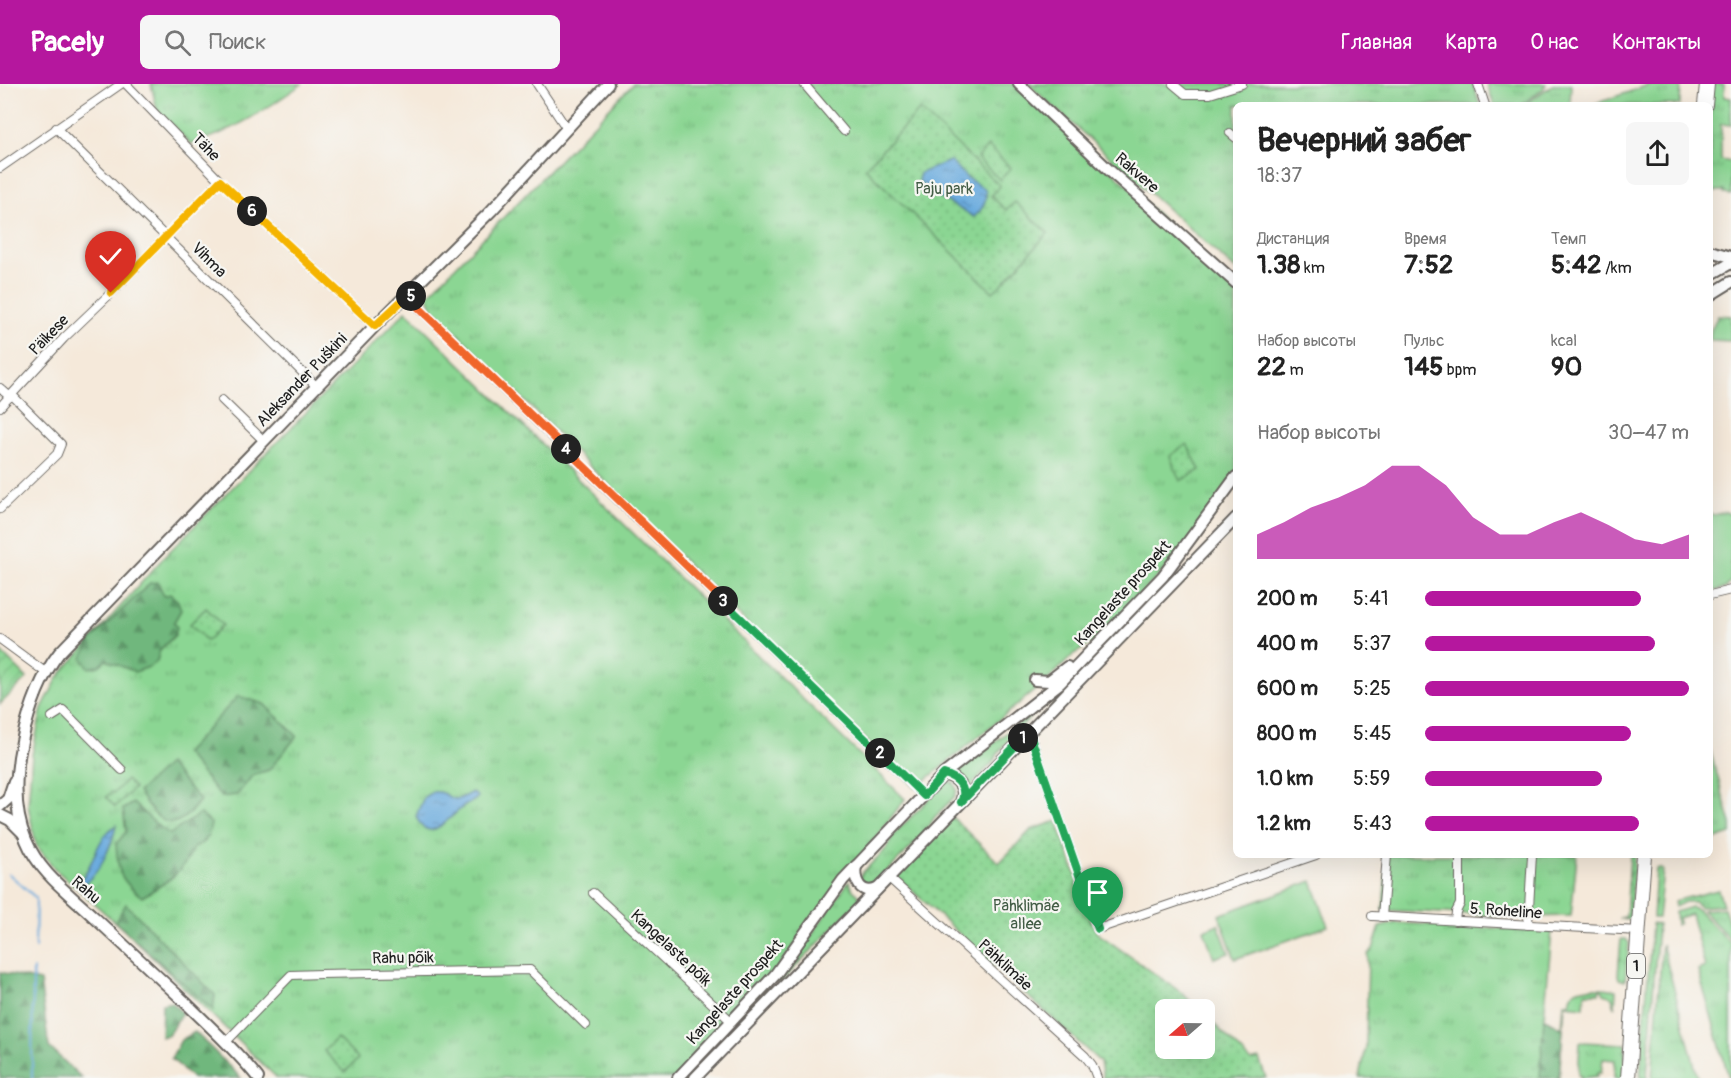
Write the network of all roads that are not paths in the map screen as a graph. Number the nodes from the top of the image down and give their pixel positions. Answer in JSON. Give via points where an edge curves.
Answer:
{"nodes":[{"id":1,"x":121,"y":84,"type":"edge"},
{"id":2,"x":126,"y":84,"type":"edge"},
{"id":3,"x":537,"y":84,"type":"edge"},
{"id":4,"x":608,"y":84,"type":"edge"},
{"id":5,"x":804,"y":84,"type":"edge"},
{"id":6,"x":1019,"y":84,"type":"edge"},
{"id":7,"x":1173,"y":84,"type":"edge"},
{"id":8,"x":1242,"y":84,"type":"edge"},
{"id":9,"x":1478,"y":84,"type":"edge"},
{"id":10,"x":1699,"y":84,"type":"edge"},
{"id":11,"x":1707,"y":84,"type":"edge"},
{"id":12,"x":1484,"y":102,"type":"edge"},
{"id":13,"x":1698,"y":102,"type":"edge"},
{"id":14,"x":1705,"y":102,"type":"edge"},
{"id":15,"x":56,"y":128,"type":"junction"},
{"id":16,"x":567,"y":129,"type":"junction"},
{"id":17,"x":844,"y":130,"type":"dead end"},
{"id":18,"x":0,"y":168,"type":"edge"},
{"id":19,"x":220,"y":181,"type":"junction"},
{"id":20,"x":166,"y":236,"type":"junction"},
{"id":21,"x":1713,"y":252,"type":"edge"},
{"id":22,"x":1731,"y":257,"type":"edge"},
{"id":23,"x":1731,"y":263,"type":"edge"},
{"id":24,"x":1713,"y":273,"type":"edge"},
{"id":25,"x":1233,"y":280,"type":"edge"},
{"id":26,"x":1731,"y":282,"type":"edge"},
{"id":27,"x":1720,"y":292,"type":"edge"},
{"id":28,"x":409,"y":294,"type":"junction"},
{"id":29,"x":375,"y":326,"type":"junction"},
{"id":30,"x":316,"y":386,"type":"junction"},
{"id":31,"x":0,"y":388,"type":"edge"},
{"id":32,"x":11,"y":396,"type":"junction"},
{"id":33,"x":222,"y":400,"type":"dead end"},
{"id":34,"x":0,"y":407,"type":"edge"},
{"id":35,"x":264,"y":441,"type":"junction"},
{"id":36,"x":1233,"y":481,"type":"edge"},
{"id":37,"x":0,"y":509,"type":"edge"},
{"id":38,"x":1233,"y":521,"type":"edge"},
{"id":39,"x":1731,"y":590,"type":"edge"},
{"id":40,"x":1713,"y":595,"type":"edge"},
{"id":41,"x":1,"y":642,"type":"edge"},
{"id":42,"x":1099,"y":645,"type":"junction"},
{"id":43,"x":45,"y":672,"type":"junction"},
{"id":44,"x":1035,"y":680,"type":"dead end"},
{"id":45,"x":1046,"y":694,"type":"junction"},
{"id":46,"x":1054,"y":706,"type":"junction"},
{"id":47,"x":52,"y":717,"type":"dead end"},
{"id":48,"x":1029,"y":732,"type":"junction"},
{"id":49,"x":122,"y":770,"type":"dead end"},
{"id":50,"x":16,"y":772,"type":"junction"},
{"id":51,"x":944,"y":774,"type":"junction"},
{"id":52,"x":924,"y":796,"type":"junction"},
{"id":53,"x":961,"y":802,"type":"junction"},
{"id":54,"x":0,"y":806,"type":"edge"},
{"id":55,"x":18,"y":809,"type":"junction"},
{"id":56,"x":0,"y":813,"type":"edge"},
{"id":57,"x":25,"y":836,"type":"junction"},
{"id":58,"x":1307,"y":858,"type":"edge"},
{"id":59,"x":1387,"y":858,"type":"edge"},
{"id":60,"x":1460,"y":858,"type":"edge"},
{"id":61,"x":1532,"y":858,"type":"edge"},
{"id":62,"x":1644,"y":858,"type":"edge"},
{"id":63,"x":1651,"y":858,"type":"edge"},
{"id":64,"x":856,"y":866,"type":"junction"},
{"id":65,"x":888,"y":877,"type":"junction"},
{"id":66,"x":877,"y":889,"type":"junction"},
{"id":67,"x":592,"y":893,"type":"dead end"},
{"id":68,"x":1372,"y":916,"type":"dead end"},
{"id":69,"x":1382,"y":917,"type":"junction"},
{"id":70,"x":1455,"y":921,"type":"junction"},
{"id":71,"x":1528,"y":925,"type":"junction"},
{"id":72,"x":1639,"y":931,"type":"junction"},
{"id":73,"x":732,"y":1022,"type":"junction"},
{"id":74,"x":586,"y":1025,"type":"dead end"},
{"id":75,"x":226,"y":1042,"type":"junction"},
{"id":76,"x":258,"y":1078,"type":"edge"},
{"id":77,"x":678,"y":1078,"type":"edge"},
{"id":78,"x":694,"y":1078,"type":"edge"},
{"id":79,"x":1097,"y":1078,"type":"edge"},
{"id":80,"x":1628,"y":1078,"type":"edge"},
{"id":81,"x":1635,"y":1078,"type":"edge"}],
"edges":[{"from":1,"to":15,"type":"street"},
{"from":2,"to":19,"type":"street","name":"Tähe"},
{"from":3,"to":16,"type":"street"},
{"from":4,"to":16,"type":"main road","name":"Aleksander Puškini"},
{"from":5,"to":17,"type":"street"},
{"from":6,"to":25,"type":"main road","name":"Rakvere"},
{"from":7,"to":8,"type":"street","via":[[1185,94],[1210,94]]},
{"from":9,"to":12,"type":"street"},
{"from":10,"to":13,"type":"highway"},
{"from":11,"to":14,"type":"highway"},
{"from":15,"to":18,"type":"street"},
{"from":15,"to":20,"type":"street","name":"Vihma"},
{"from":16,"to":28,"type":"main road","name":"Aleksander Puškini"},
{"from":19,"to":20,"type":"street","name":"Päikese"},
{"from":19,"to":29,"type":"street","name":"Tähe"},
{"from":20,"to":30,"type":"street","name":"Vihma"},
{"from":20,"to":32,"type":"street","name":"Päikese"},
{"from":21,"to":22,"type":"main road"},
{"from":23,"to":24,"type":"main road"},
{"from":26,"to":27,"type":"main road"},
{"from":28,"to":29,"type":"main road","name":"Aleksander Puškini"},
{"from":28,"to":52,"type":"street"},
{"from":29,"to":30,"type":"main road","name":"Aleksander Puškini"},
{"from":30,"to":35,"type":"main road","name":"Aleksander Puškini"},
{"from":31,"to":32,"type":"street"},
{"from":32,"to":34,"type":"street","name":"Päikese"},
{"from":32,"to":37,"type":"street","via":[[60,441],[61,447]]},
{"from":33,"to":35,"type":"street"},
{"from":35,"to":43,"type":"main road","name":"Aleksander Puškini"},
{"from":36,"to":42,"type":"main road","name":"Kangelaste prospekt","via":[[1178,558]]},
{"from":38,"to":46,"type":"main road","name":"Kangelaste prospekt"},
{"from":39,"to":40,"type":"street"},
{"from":41,"to":43,"type":"street"},
{"from":42,"to":44,"type":"main road","via":[[1049,681]]},
{"from":42,"to":45,"type":"main road","name":"Kangelaste prospekt"},
{"from":43,"to":50,"type":"main road","name":"Rahu","via":[[30,709]]},
{"from":45,"to":46,"type":"main road"},
{"from":45,"to":51,"type":"main road","name":"Kangelaste prospekt"},
{"from":46,"to":48,"type":"main road","name":"Kangelaste prospekt"},
{"from":47,"to":49,"type":"street","via":[[63,710]]},
{"from":48,"to":53,"type":"main road","name":"Kangelaste prospekt"},
{"from":48,"to":58,"type":"street","via":[[1098,929]]},
{"from":50,"to":54,"type":"main road","via":[[8,800]]},
{"from":50,"to":55,"type":"main road","name":"Rahu"},
{"from":51,"to":52,"type":"main road","name":"Kangelaste prospekt"},
{"from":51,"to":53,"type":"main road","via":[[962,785]]},
{"from":52,"to":64,"type":"main road","name":"Kangelaste prospekt"},
{"from":53,"to":65,"type":"main road","name":"Kangelaste prospekt"},
{"from":55,"to":56,"type":"main road"},
{"from":55,"to":57,"type":"main road","name":"Rahu"},
{"from":56,"to":57,"type":"main road"},
{"from":57,"to":75,"type":"main road","name":"Rahu","via":[[39,863],[62,890]]},
{"from":59,"to":69,"type":"street"},
{"from":60,"to":70,"type":"street","via":[[1460,904]]},
{"from":61,"to":71,"type":"street"},
{"from":62,"to":72,"type":"highway","number":"1"},
{"from":63,"to":81,"type":"highway","number":"1"},
{"from":64,"to":66,"type":"main road","via":[[855,877],[860,886],[868,891]]},
{"from":64,"to":73,"type":"main road","name":"Kangelaste prospekt","via":[[775,975]]},
{"from":65,"to":66,"type":"main road","name":"Kangelaste prospekt"},
{"from":65,"to":79,"type":"street","name":"Pähklimäe","via":[[1084,1056]]},
{"from":66,"to":78,"type":"main road","name":"Kangelaste prospekt"},
{"from":67,"to":73,"type":"street","name":"Kangelaste põik"},
{"from":68,"to":69,"type":"street","name":"5. Roheline"},
{"from":69,"to":70,"type":"street","name":"5. Roheline"},
{"from":70,"to":71,"type":"street","name":"5. Roheline"},
{"from":71,"to":72,"type":"street","name":"5. Roheline"},
{"from":72,"to":80,"type":"highway","number":"1"},
{"from":73,"to":77,"type":"main road","name":"Kangelaste prospekt"},
{"from":74,"to":75,"type":"street","name":"Rahu põik","via":[[530,970],[333,973],[291,975]]},
{"from":75,"to":76,"type":"main road","name":"Rahu"}]}
